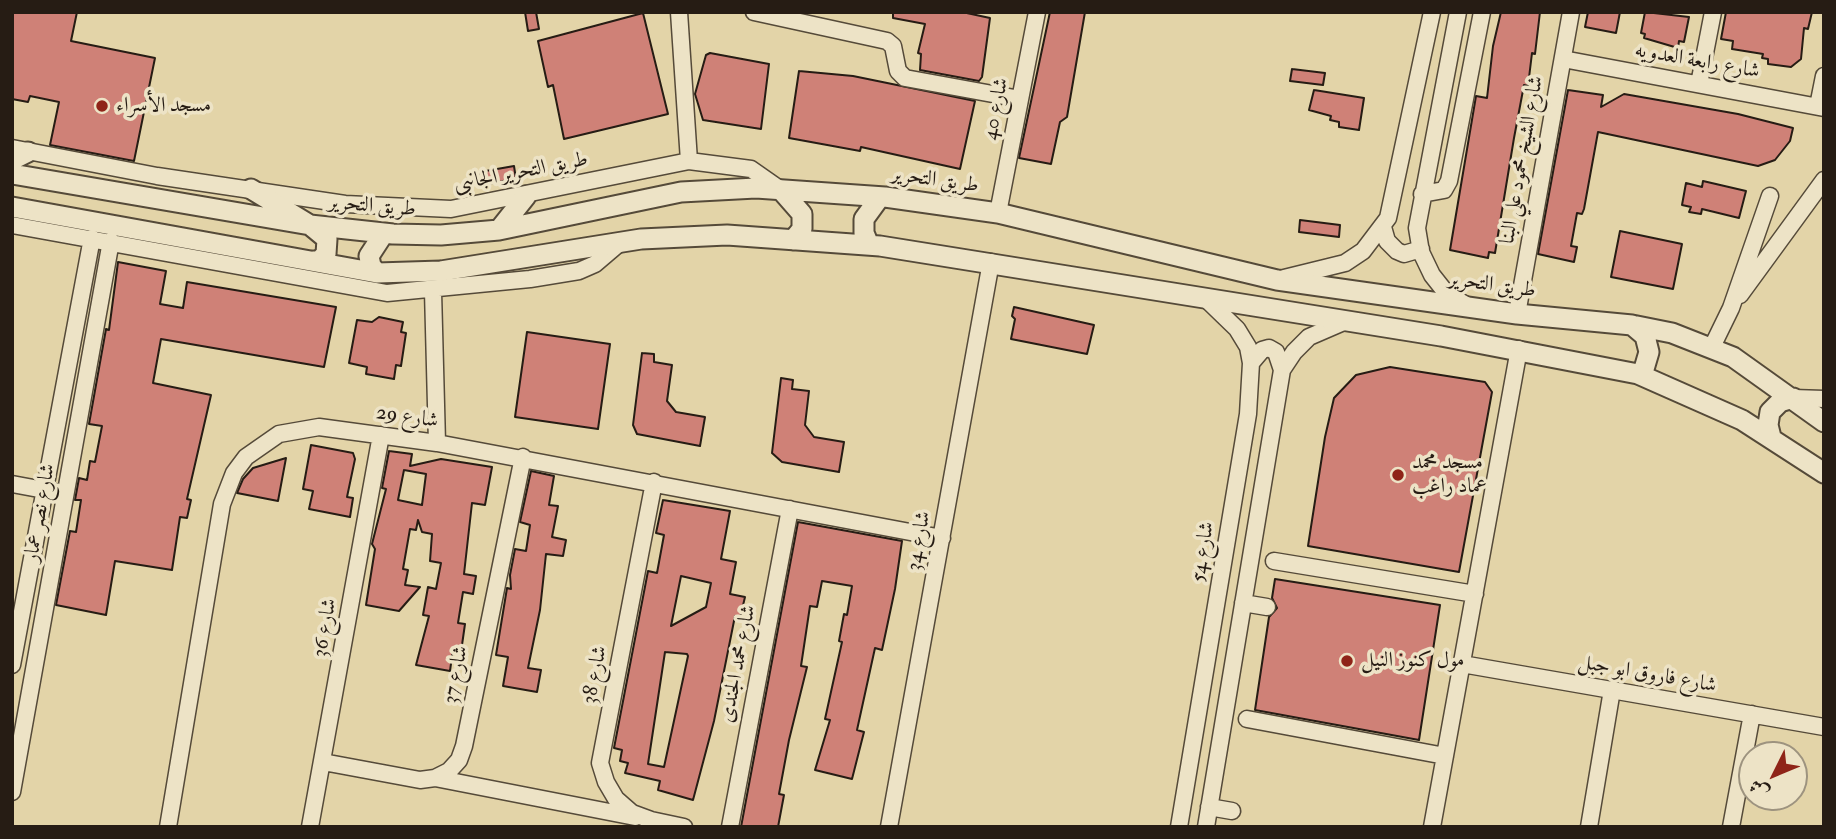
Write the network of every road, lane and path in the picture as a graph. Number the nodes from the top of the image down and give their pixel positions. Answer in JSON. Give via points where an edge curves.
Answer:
{"nodes":[{"id":1,"x":679,"y":12,"type":"edge"},
{"id":2,"x":754,"y":12,"type":"edge"},
{"id":3,"x":1037,"y":12,"type":"edge"},
{"id":4,"x":1432,"y":12,"type":"edge"},
{"id":5,"x":1458,"y":12,"type":"edge"},
{"id":6,"x":1482,"y":12,"type":"edge"},
{"id":7,"x":1571,"y":12,"type":"edge"},
{"id":8,"x":1713,"y":12,"type":"edge"},
{"id":9,"x":1563,"y":59,"type":"junction"},
{"id":10,"x":1824,"y":76,"type":"edge"},
{"id":11,"x":1699,"y":84,"type":"junction"},
{"id":12,"x":1020,"y":99,"type":"junction"},
{"id":13,"x":1821,"y":107,"type":"edge"},
{"id":14,"x":18,"y":153,"type":"edge"},
{"id":15,"x":689,"y":161,"type":"junction"},
{"id":16,"x":12,"y":174,"type":"edge"},
{"id":17,"x":1824,"y":180,"type":"edge"},
{"id":18,"x":251,"y":189,"type":"junction"},
{"id":19,"x":781,"y":190,"type":"junction"},
{"id":20,"x":1422,"y":194,"type":"junction"},
{"id":21,"x":526,"y":195,"type":"junction"},
{"id":22,"x":1770,"y":196,"type":"dead end"},
{"id":23,"x":880,"y":197,"type":"junction"},
{"id":24,"x":12,"y":207,"type":"edge"},
{"id":25,"x":998,"y":213,"type":"junction"},
{"id":26,"x":12,"y":225,"type":"edge"},
{"id":27,"x":310,"y":225,"type":"junction"},
{"id":28,"x":1383,"y":227,"type":"junction"},
{"id":29,"x":499,"y":230,"type":"junction"},
{"id":30,"x":384,"y":233,"type":"junction"},
{"id":31,"x":92,"y":238,"type":"junction"},
{"id":32,"x":793,"y":240,"type":"junction"},
{"id":33,"x":111,"y":241,"type":"junction"},
{"id":34,"x":622,"y":241,"type":"junction"},
{"id":35,"x":869,"y":245,"type":"junction"},
{"id":36,"x":1421,"y":249,"type":"junction"},
{"id":37,"x":206,"y":251,"type":"junction"},
{"id":38,"x":313,"y":261,"type":"junction"},
{"id":39,"x":991,"y":262,"type":"junction"},
{"id":40,"x":377,"y":272,"type":"junction"},
{"id":41,"x":1277,"y":280,"type":"junction"},
{"id":42,"x":433,"y":291,"type":"junction"},
{"id":43,"x":1206,"y":299,"type":"junction"},
{"id":44,"x":1469,"y":306,"type":"junction"},
{"id":45,"x":1731,"y":308,"type":"junction"},
{"id":46,"x":1517,"y":314,"type":"junction"},
{"id":47,"x":1346,"y":321,"type":"junction"},
{"id":48,"x":1632,"y":325,"type":"junction"},
{"id":49,"x":1712,"y":347,"type":"junction"},
{"id":50,"x":1519,"y":349,"type":"junction"},
{"id":51,"x":1251,"y":363,"type":"junction"},
{"id":52,"x":1282,"y":370,"type":"junction"},
{"id":53,"x":1638,"y":374,"type":"junction"},
{"id":54,"x":1793,"y":398,"type":"junction"},
{"id":55,"x":1824,"y":399,"type":"edge"},
{"id":56,"x":1824,"y":422,"type":"edge"},
{"id":57,"x":382,"y":435,"type":"junction"},
{"id":58,"x":1771,"y":437,"type":"junction"},
{"id":59,"x":437,"y":443,"type":"junction"},
{"id":60,"x":523,"y":457,"type":"junction"},
{"id":61,"x":1820,"y":470,"type":"edge"},
{"id":62,"x":654,"y":482,"type":"junction"},
{"id":63,"x":12,"y":484,"type":"edge"},
{"id":64,"x":1824,"y":487,"type":"edge"},
{"id":65,"x":45,"y":490,"type":"junction"},
{"id":66,"x":66,"y":494,"type":"junction"},
{"id":67,"x":790,"y":509,"type":"junction"},
{"id":68,"x":942,"y":538,"type":"junction"},
{"id":69,"x":1274,"y":561,"type":"dead end"},
{"id":70,"x":1475,"y":594,"type":"junction"},
{"id":71,"x":1243,"y":603,"type":"junction"},
{"id":72,"x":1267,"y":607,"type":"dead end"},
{"id":73,"x":1462,"y":664,"type":"junction"},
{"id":74,"x":12,"y":665,"type":"edge"},
{"id":75,"x":1612,"y":690,"type":"junction"},
{"id":76,"x":1752,"y":714,"type":"junction"},
{"id":77,"x":1247,"y":719,"type":"dead end"},
{"id":78,"x":1824,"y":727,"type":"edge"},
{"id":79,"x":1445,"y":756,"type":"junction"},
{"id":80,"x":323,"y":762,"type":"junction"},
{"id":81,"x":435,"y":778,"type":"junction"},
{"id":82,"x":12,"y":792,"type":"edge"},
{"id":83,"x":1209,"y":807,"type":"junction"},
{"id":84,"x":1232,"y":811,"type":"dead end"},
{"id":85,"x":651,"y":820,"type":"junction"},
{"id":86,"x":168,"y":827,"type":"edge"},
{"id":87,"x":310,"y":827,"type":"edge"},
{"id":88,"x":684,"y":827,"type":"edge"},
{"id":89,"x":730,"y":827,"type":"edge"},
{"id":90,"x":889,"y":827,"type":"edge"},
{"id":91,"x":1179,"y":827,"type":"edge"},
{"id":92,"x":1206,"y":827,"type":"edge"},
{"id":93,"x":1432,"y":827,"type":"edge"},
{"id":94,"x":1589,"y":827,"type":"edge"},
{"id":95,"x":1731,"y":827,"type":"edge"}],
"edges":[{"from":1,"to":15,"type":"street"},
{"from":2,"to":12,"type":"street","via":[[887,41],[905,78]]},
{"from":3,"to":12,"type":"street","name":"شارع 40"},
{"from":4,"to":28,"type":"street","via":[[1398,187]]},
{"from":5,"to":20,"type":"street"},
{"from":6,"to":20,"type":"street","via":[[1449,181],[1444,190]]},
{"from":7,"to":9,"type":"street","name":"شارع الشيخ محمود علي البنا"},
{"from":8,"to":11,"type":"street"},
{"from":9,"to":11,"type":"street","name":"شارع رابعة العدويه"},
{"from":9,"to":46,"type":"street","name":"شارع الشيخ محمود علي البنا"},
{"from":10,"to":13,"type":"street"},
{"from":11,"to":13,"type":"street","name":"شارع رابعة العدويه"},
{"from":12,"to":25,"type":"street","name":"شارع 40"},
{"from":14,"to":18,"type":"street","name":"طريق التحرير الجانبى"},
{"from":15,"to":19,"type":"street","name":"طريق التحرير الجانبى","via":[[751,169]]},
{"from":15,"to":21,"type":"street","name":"طريق التحرير الجانبى"},
{"from":16,"to":27,"type":"street","name":"طريق التحرير"},
{"from":17,"to":45,"type":"street"},
{"from":18,"to":21,"type":"street","name":"طريق التحرير الجانبى","via":[[345,204],[451,209]]},
{"from":18,"to":27,"type":"street"},
{"from":19,"to":23,"type":"street","name":"طريق التحرير"},
{"from":19,"to":29,"type":"street","name":"طريق التحرير","via":[[681,192]]},
{"from":19,"to":32,"type":"street","via":[[802,214],[802,229]]},
{"from":20,"to":36,"type":"street","via":[[1417,228]]},
{"from":21,"to":29,"type":"street"},
{"from":22,"to":45,"type":"street"},
{"from":23,"to":25,"type":"street","name":"طريق التحرير"},
{"from":23,"to":35,"type":"street","via":[[864,219]]},
{"from":24,"to":37,"type":"street"},
{"from":25,"to":41,"type":"street","name":"طريق التحرير"},
{"from":26,"to":31,"type":"street"},
{"from":27,"to":30,"type":"street","name":"طريق التحرير"},
{"from":27,"to":38,"type":"street","via":[[328,244],[323,258]]},
{"from":28,"to":36,"type":"street","via":[[1387,241],[1397,251],[1404,254]]},
{"from":28,"to":41,"type":"street","via":[[1363,251],[1345,263]]},
{"from":29,"to":30,"type":"street","name":"طريق التحرير"},
{"from":30,"to":40,"type":"street","via":[[369,256]]},
{"from":31,"to":33,"type":"street"},
{"from":31,"to":65,"type":"street","name":"شارع نصر عمار"},
{"from":32,"to":34,"type":"street","via":[[727,236]]},
{"from":32,"to":35,"type":"street"},
{"from":33,"to":37,"type":"street"},
{"from":33,"to":66,"type":"street","name":"شارع نصر عمار"},
{"from":34,"to":40,"type":"street","via":[[441,271]]},
{"from":34,"to":42,"type":"street","via":[[579,271]]},
{"from":35,"to":39,"type":"street"},
{"from":36,"to":44,"type":"street","via":[[1447,294]]},
{"from":37,"to":38,"type":"street"},
{"from":37,"to":42,"type":"street","via":[[364,290]]},
{"from":38,"to":40,"type":"street"},
{"from":39,"to":43,"type":"street"},
{"from":39,"to":68,"type":"street","name":"شارع 34"},
{"from":41,"to":44,"type":"street","name":"طريق التحرير"},
{"from":42,"to":59,"type":"street"},
{"from":43,"to":47,"type":"street"},
{"from":43,"to":51,"type":"street","name":"شارع 54","via":[[1237,329]]},
{"from":44,"to":46,"type":"street","name":"طريق التحرير"},
{"from":45,"to":49,"type":"street"},
{"from":46,"to":48,"type":"street","name":"طريق التحرير"},
{"from":47,"to":50,"type":"street"},
{"from":47,"to":52,"type":"street","via":[[1309,337]]},
{"from":48,"to":49,"type":"street","name":"طريق التحرير"},
{"from":48,"to":53,"type":"street","via":[[1645,336],[1649,352]]},
{"from":49,"to":54,"type":"street","name":"طريق التحرير","via":[[1754,369]]},
{"from":50,"to":53,"type":"street"},
{"from":50,"to":70,"type":"street"},
{"from":51,"to":52,"type":"street","via":[[1269,348],[1276,352]]},
{"from":51,"to":91,"type":"street","name":"شارع 54","via":[[1248,414]]},
{"from":52,"to":71,"type":"street"},
{"from":53,"to":58,"type":"street","via":[[1699,399]]},
{"from":54,"to":55,"type":"street"},
{"from":54,"to":56,"type":"street","name":"طريق التحرير"},
{"from":54,"to":58,"type":"street","via":[[1770,412]]},
{"from":57,"to":59,"type":"street","name":"شارع 29"},
{"from":57,"to":80,"type":"street","name":"شارع 36"},
{"from":57,"to":86,"type":"street","name":"شارع 29","via":[[299,429],[262,444],[234,473],[222,504]]},
{"from":58,"to":61,"type":"street"},
{"from":59,"to":60,"type":"street","name":"شارع 29"},
{"from":60,"to":62,"type":"street","name":"شارع 29"},
{"from":60,"to":81,"type":"street","name":"شارع 37","via":[[464,746],[454,766]]},
{"from":61,"to":64,"type":"street"},
{"from":62,"to":67,"type":"street","name":"شارع 29"},
{"from":62,"to":85,"type":"street","name":"شارع 38","via":[[600,763],[616,799],[632,813]]},
{"from":63,"to":65,"type":"street"},
{"from":65,"to":66,"type":"street"},
{"from":65,"to":74,"type":"street","name":"شارع نصر عمار"},
{"from":66,"to":82,"type":"street","name":"شارع نصر عمار"},
{"from":67,"to":68,"type":"street","name":"شارع 29"},
{"from":67,"to":89,"type":"street","name":"شارع محمد الجندى"},
{"from":68,"to":90,"type":"street","name":"شارع 34"},
{"from":69,"to":70,"type":"street"},
{"from":70,"to":73,"type":"street"},
{"from":71,"to":72,"type":"street"},
{"from":71,"to":83,"type":"street"},
{"from":73,"to":75,"type":"street","name":"شارع فاروق ابو جبل"},
{"from":73,"to":79,"type":"street"},
{"from":75,"to":76,"type":"street","name":"شارع فاروق ابو جبل"},
{"from":75,"to":94,"type":"street"},
{"from":76,"to":78,"type":"street","name":"شارع فاروق ابو جبل"},
{"from":76,"to":95,"type":"street"},
{"from":77,"to":79,"type":"street"},
{"from":79,"to":93,"type":"street"},
{"from":80,"to":81,"type":"street","via":[[420,780]]},
{"from":80,"to":87,"type":"street","name":"شارع 36"},
{"from":81,"to":85,"type":"street"},
{"from":83,"to":84,"type":"street"},
{"from":83,"to":92,"type":"street"},
{"from":85,"to":88,"type":"street","name":"شارع 38"}]}
